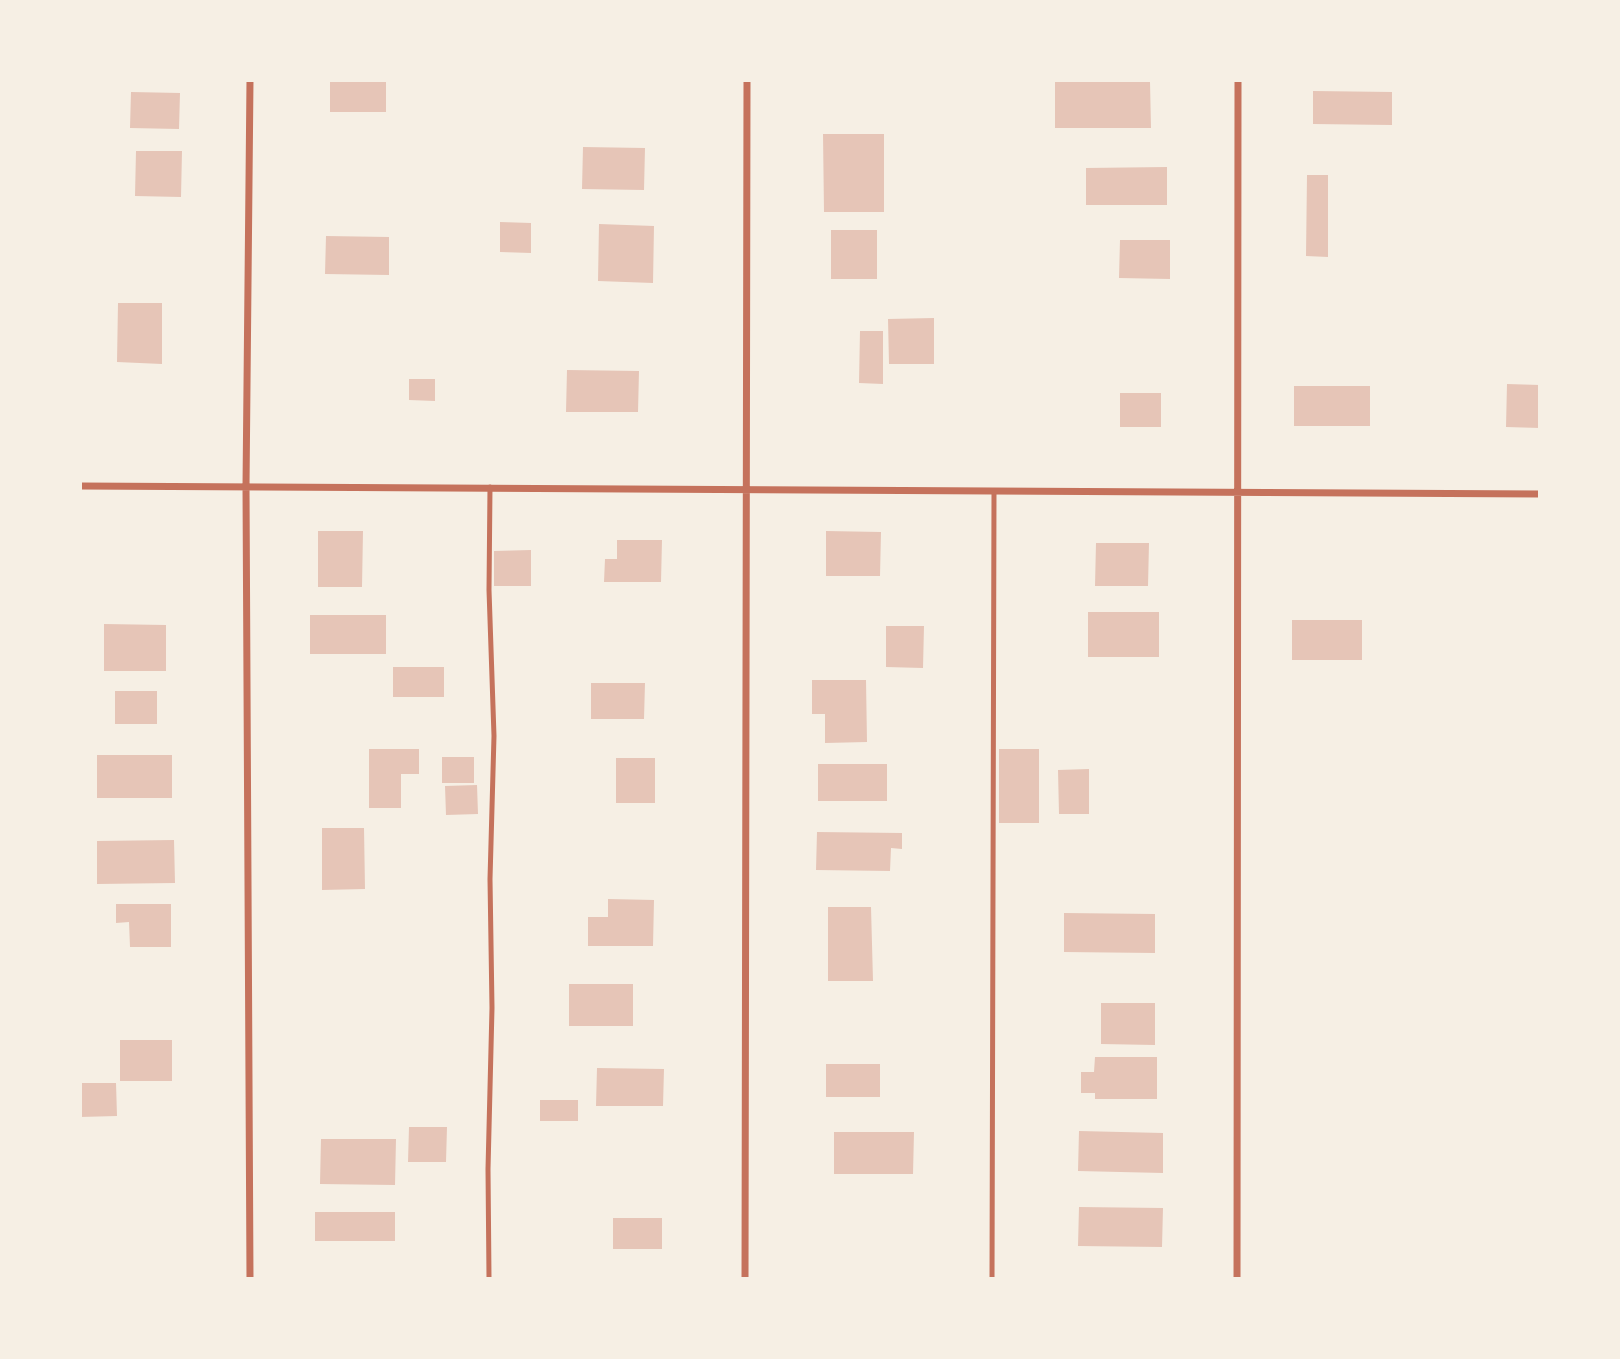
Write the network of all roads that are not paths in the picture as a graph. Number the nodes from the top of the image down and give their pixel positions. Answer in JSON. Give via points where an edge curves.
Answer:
{"nodes":[{"id":1,"x":250,"y":80,"type":"edge"},
{"id":2,"x":747,"y":80,"type":"edge"},
{"id":3,"x":1238,"y":80,"type":"edge"},
{"id":4,"x":80,"y":486,"type":"edge"},
{"id":5,"x":246,"y":486,"type":"junction"},
{"id":6,"x":490,"y":487,"type":"junction"},
{"id":7,"x":746,"y":489,"type":"junction"},
{"id":8,"x":993,"y":491,"type":"junction"},
{"id":9,"x":1238,"y":492,"type":"junction"},
{"id":10,"x":1539,"y":494,"type":"edge"},
{"id":11,"x":250,"y":1279,"type":"edge"},
{"id":12,"x":489,"y":1279,"type":"edge"},
{"id":13,"x":745,"y":1279,"type":"edge"},
{"id":14,"x":992,"y":1279,"type":"edge"},
{"id":15,"x":1237,"y":1279,"type":"edge"}],
"edges":[{"from":1,"to":5,"type":"street"},
{"from":2,"to":7,"type":"street"},
{"from":3,"to":9,"type":"street"},
{"from":4,"to":5,"type":"street"},
{"from":5,"to":6,"type":"street"},
{"from":5,"to":11,"type":"street"},
{"from":6,"to":7,"type":"street"},
{"from":6,"to":12,"type":"lane","via":[[494,736]]},
{"from":7,"to":8,"type":"street"},
{"from":7,"to":13,"type":"street"},
{"from":8,"to":9,"type":"street"},
{"from":8,"to":14,"type":"lane"},
{"from":9,"to":10,"type":"street"},
{"from":9,"to":15,"type":"street"}]}
